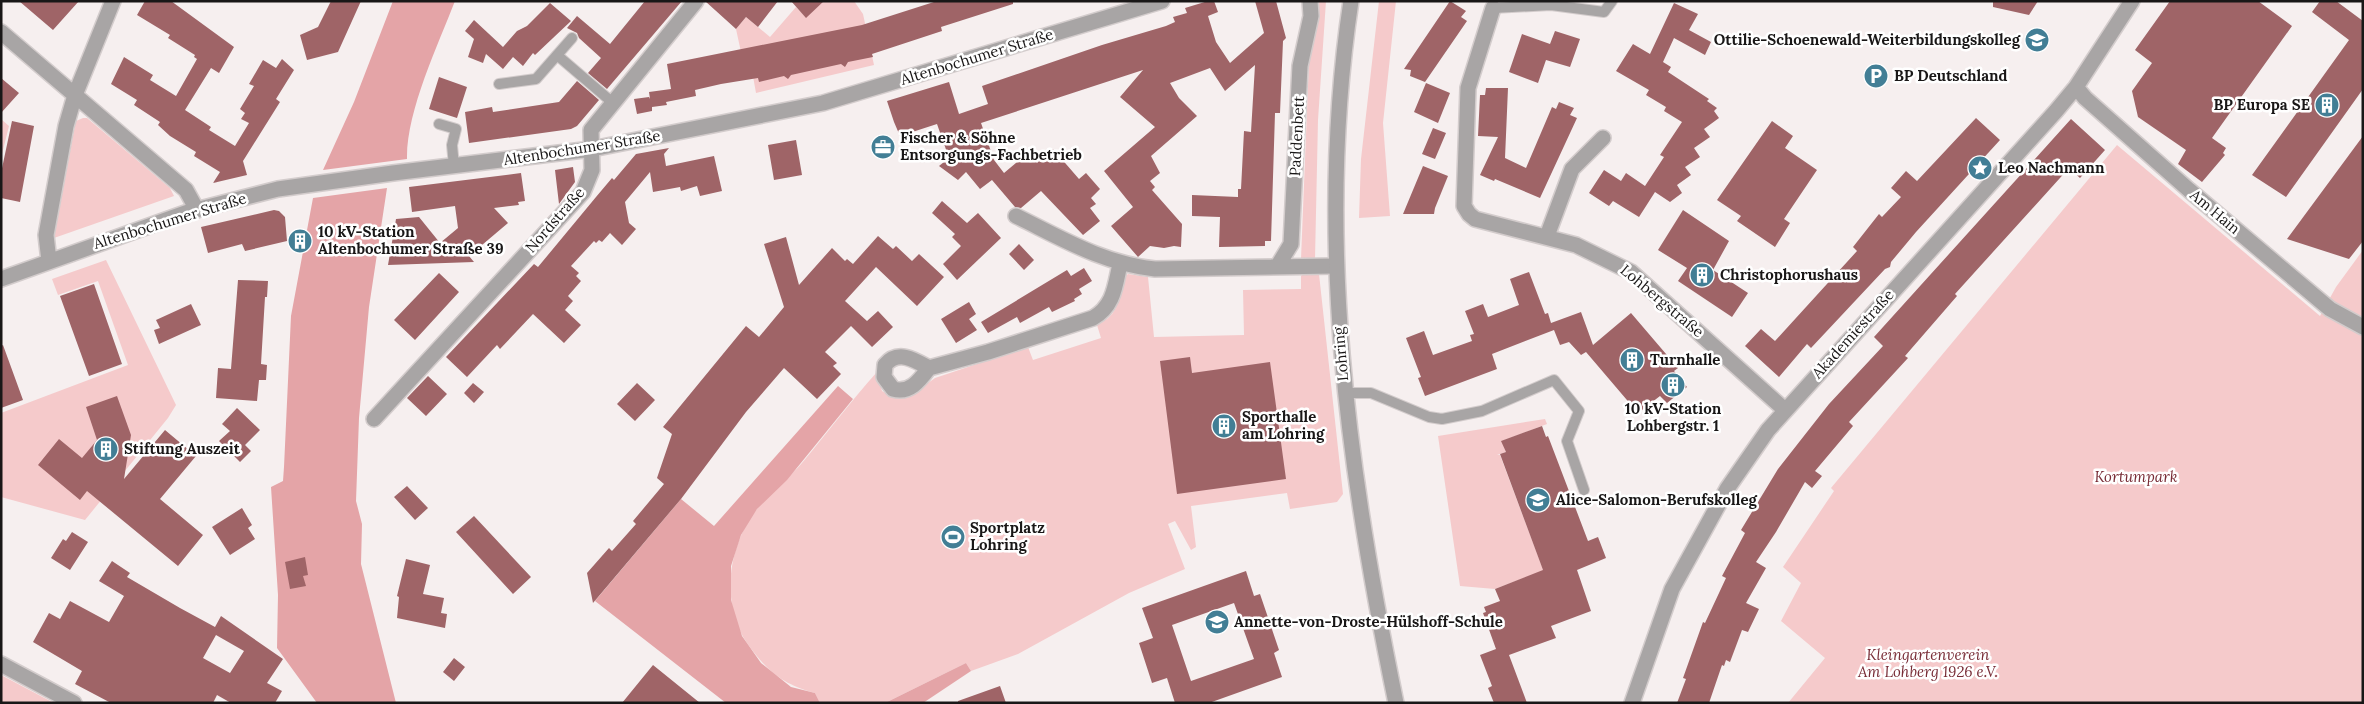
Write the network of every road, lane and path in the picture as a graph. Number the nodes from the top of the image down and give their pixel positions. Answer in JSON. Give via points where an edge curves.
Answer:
{"nodes":[{"id":1,"x":113,"y":1,"type":"edge"},
{"id":2,"x":696,"y":1,"type":"edge"},
{"id":3,"x":1162,"y":1,"type":"edge"},
{"id":4,"x":1310,"y":1,"type":"edge"},
{"id":5,"x":1351,"y":1,"type":"edge"},
{"id":6,"x":1612,"y":1,"type":"edge"},
{"id":7,"x":2132,"y":1,"type":"edge"},
{"id":8,"x":1493,"y":8,"type":"joint"},
{"id":9,"x":1,"y":32,"type":"edge"},
{"id":10,"x":572,"y":38,"type":"dead end"},
{"id":11,"x":557,"y":55,"type":"junction"},
{"id":12,"x":499,"y":84,"type":"dead end"},
{"id":13,"x":2076,"y":87,"type":"junction"},
{"id":14,"x":75,"y":95,"type":"junction"},
{"id":15,"x":613,"y":103,"type":"junction"},
{"id":16,"x":439,"y":124,"type":"dead end"},
{"id":17,"x":1603,"y":138,"type":"dead end"},
{"id":18,"x":592,"y":149,"type":"junction"},
{"id":19,"x":454,"y":166,"type":"junction"},
{"id":20,"x":197,"y":210,"type":"junction"},
{"id":21,"x":1016,"y":216,"type":"dead end"},
{"id":22,"x":1547,"y":236,"type":"junction"},
{"id":23,"x":49,"y":261,"type":"junction"},
{"id":24,"x":1120,"y":264,"type":"junction"},
{"id":25,"x":1335,"y":266,"type":"junction"},
{"id":26,"x":1277,"y":268,"type":"junction"},
{"id":27,"x":1,"y":279,"type":"edge"},
{"id":28,"x":2363,"y":327,"type":"edge"},
{"id":29,"x":929,"y":368,"type":"dead end"},
{"id":30,"x":1345,"y":393,"type":"junction"},
{"id":31,"x":1785,"y":410,"type":"junction"},
{"id":32,"x":374,"y":418,"type":"dead end"},
{"id":33,"x":1584,"y":490,"type":"dead end"},
{"id":34,"x":1,"y":664,"type":"edge"},
{"id":35,"x":74,"y":703,"type":"edge"},
{"id":36,"x":1396,"y":703,"type":"edge"},
{"id":37,"x":1632,"y":703,"type":"edge"}],
"edges":[{"from":1,"to":14,"type":"street"},
{"from":2,"to":15,"type":"street","name":"Nordstraße"},
{"from":3,"to":18,"type":"street","name":"Altenbochumer Straße","via":[[823,103]]},
{"from":4,"to":26,"type":"street","name":"Paddenbett","via":[[1311,16],[1300,66],[1292,244]]},
{"from":5,"to":25,"type":"street","name":"Lohring","via":[[1336,159]]},
{"from":6,"to":8,"type":"lane","via":[[1604,12],[1551,5]]},
{"from":7,"to":13,"type":"street","name":"Akademiestraße"},
{"from":8,"to":22,"type":"street","name":"Lohbergstraße","via":[[1468,88],[1464,206],[1475,219]]},
{"from":9,"to":14,"type":"street"},
{"from":10,"to":11,"type":"lane"},
{"from":11,"to":12,"type":"lane","via":[[536,79]]},
{"from":11,"to":15,"type":"lane"},
{"from":13,"to":28,"type":"street","name":"Am Hain","via":[[2188,190],[2330,309]]},
{"from":13,"to":31,"type":"street","name":"Akademiestraße"},
{"from":14,"to":20,"type":"street","via":[[186,190]]},
{"from":14,"to":23,"type":"street","via":[[66,126],[46,235]]},
{"from":15,"to":18,"type":"street","name":"Nordstraße","via":[[591,130]]},
{"from":16,"to":19,"type":"lane","via":[[456,129],[452,145]]},
{"from":17,"to":22,"type":"street","via":[[1572,169]]},
{"from":18,"to":19,"type":"street","name":"Altenbochumer Straße"},
{"from":18,"to":32,"type":"street","name":"Nordstraße","via":[[592,170],[583,192]]},
{"from":19,"to":20,"type":"street","name":"Altenbochumer Straße","via":[[278,189]]},
{"from":20,"to":23,"type":"street","name":"Altenbochumer Straße"},
{"from":21,"to":24,"type":"street"},
{"from":22,"to":31,"type":"street","name":"Lohbergstraße","via":[[1594,253],[1631,272]]},
{"from":23,"to":27,"type":"street","name":"Altenbochumer Straße"},
{"from":24,"to":26,"type":"street","via":[[1155,269]]},
{"from":24,"to":29,"type":"street","via":[[1110,303],[1093,318]]},
{"from":25,"to":26,"type":"street"},
{"from":25,"to":30,"type":"street","name":"Lohring"},
{"from":30,"to":33,"type":"lane","via":[[1371,393],[1429,417],[1442,419],[1482,410],[1554,380],[1579,411],[1567,441]]},
{"from":30,"to":36,"type":"street","name":"Lohring","via":[[1372,586]]},
{"from":31,"to":37,"type":"street","name":"Akademiestraße","via":[[1727,489],[1672,589]]},
{"from":34,"to":35,"type":"street"}]}
